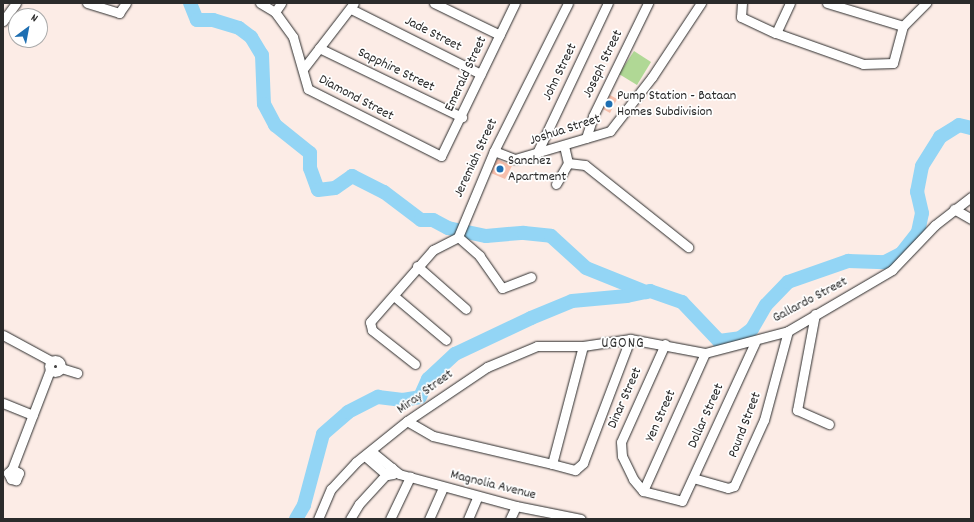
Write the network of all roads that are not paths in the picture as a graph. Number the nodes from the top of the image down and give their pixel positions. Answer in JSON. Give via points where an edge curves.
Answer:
{"nodes":[{"id":1,"x":16,"y":3,"type":"edge"},
{"id":2,"x":87,"y":3,"type":"edge"},
{"id":3,"x":126,"y":3,"type":"edge"},
{"id":4,"x":260,"y":3,"type":"edge"},
{"id":5,"x":282,"y":3,"type":"edge"},
{"id":6,"x":434,"y":3,"type":"edge"},
{"id":7,"x":515,"y":3,"type":"edge"},
{"id":8,"x":568,"y":3,"type":"edge"},
{"id":9,"x":608,"y":3,"type":"edge"},
{"id":10,"x":648,"y":3,"type":"edge"},
{"id":11,"x":701,"y":3,"type":"edge"},
{"id":12,"x":742,"y":3,"type":"edge"},
{"id":13,"x":790,"y":3,"type":"edge"},
{"id":14,"x":827,"y":3,"type":"edge"},
{"id":15,"x":926,"y":3,"type":"edge"},
{"id":16,"x":352,"y":6,"type":"edge"},
{"id":17,"x":274,"y":12,"type":"junction"},
{"id":18,"x":3,"y":21,"type":"edge"},
{"id":19,"x":903,"y":26,"type":"junction"},
{"id":20,"x":776,"y":34,"type":"junction"},
{"id":21,"x":500,"y":35,"type":"junction"},
{"id":22,"x":319,"y":48,"type":"junction"},
{"id":23,"x":303,"y":69,"type":"junction"},
{"id":24,"x":482,"y":74,"type":"junction"},
{"id":25,"x":462,"y":117,"type":"junction"},
{"id":26,"x":586,"y":138,"type":"junction"},
{"id":27,"x":564,"y":145,"type":"junction"},
{"id":28,"x":494,"y":151,"type":"junction"},
{"id":29,"x":537,"y":153,"type":"junction"},
{"id":30,"x":441,"y":156,"type":"joint"},
{"id":31,"x":568,"y":163,"type":"junction"},
{"id":32,"x":556,"y":184,"type":"dead end"},
{"id":33,"x":971,"y":197,"type":"edge"},
{"id":34,"x":954,"y":209,"type":"junction"},
{"id":35,"x":971,"y":219,"type":"edge"},
{"id":36,"x":459,"y":232,"type":"junction"},
{"id":37,"x":688,"y":247,"type":"dead end"},
{"id":38,"x":417,"y":266,"type":"junction"},
{"id":39,"x":531,"y":277,"type":"dead end"},
{"id":40,"x":394,"y":296,"type":"junction"},
{"id":41,"x":466,"y":309,"type":"dead end"},
{"id":42,"x":815,"y":314,"type":"junction"},
{"id":43,"x":788,"y":331,"type":"junction"},
{"id":44,"x":6,"y":339,"type":"edge"},
{"id":45,"x":630,"y":339,"type":"junction"},
{"id":46,"x":446,"y":340,"type":"dead end"},
{"id":47,"x":754,"y":342,"type":"junction"},
{"id":48,"x":665,"y":344,"type":"junction"},
{"id":49,"x":583,"y":346,"type":"junction"},
{"id":50,"x":704,"y":353,"type":"junction"},
{"id":51,"x":415,"y":364,"type":"dead end"},
{"id":52,"x":53,"y":368,"type":"junction"},
{"id":53,"x":77,"y":373,"type":"dead end"},
{"id":54,"x":3,"y":402,"type":"edge"},
{"id":55,"x":8,"y":410,"type":"edge"},
{"id":56,"x":32,"y":418,"type":"junction"},
{"id":57,"x":407,"y":422,"type":"junction"},
{"id":58,"x":829,"y":424,"type":"dead end"},
{"id":59,"x":26,"y":440,"type":"junction"},
{"id":60,"x":368,"y":454,"type":"junction"},
{"id":61,"x":552,"y":464,"type":"junction"},
{"id":62,"x":9,"y":471,"type":"edge"},
{"id":63,"x":393,"y":472,"type":"junction"},
{"id":64,"x":410,"y":477,"type":"junction"},
{"id":65,"x":693,"y":478,"type":"junction"},
{"id":66,"x":443,"y":487,"type":"junction"},
{"id":67,"x":643,"y":491,"type":"junction"},
{"id":68,"x":478,"y":496,"type":"junction"},
{"id":69,"x":516,"y":506,"type":"junction"},
{"id":70,"x":551,"y":516,"type":"edge"},
{"id":71,"x":318,"y":519,"type":"edge"},
{"id":72,"x":350,"y":519,"type":"edge"},
{"id":73,"x":390,"y":519,"type":"edge"},
{"id":74,"x":429,"y":519,"type":"edge"},
{"id":75,"x":468,"y":519,"type":"edge"},
{"id":76,"x":510,"y":519,"type":"edge"},
{"id":77,"x":581,"y":519,"type":"edge"}],
"edges":[{"from":1,"to":18,"type":"street"},
{"from":2,"to":3,"type":"street","via":[[119,13]]},
{"from":4,"to":17,"type":"street","name":"Diamond Street"},
{"from":5,"to":17,"type":"street"},
{"from":6,"to":21,"type":"street"},
{"from":7,"to":21,"type":"street","name":"Emerald Street"},
{"from":8,"to":28,"type":"street","name":"Jeremiah Street"},
{"from":9,"to":29,"type":"street","name":"John Street"},
{"from":10,"to":26,"type":"street","name":"Joseph Street","via":[[593,116]]},
{"from":11,"to":26,"type":"street","name":"Joshua Street","via":[[652,77],[610,131]]},
{"from":12,"to":20,"type":"street","via":[[741,17]]},
{"from":13,"to":20,"type":"street"},
{"from":14,"to":19,"type":"street"},
{"from":15,"to":19,"type":"street"},
{"from":16,"to":22,"type":"street"},
{"from":16,"to":24,"type":"street","name":"Jade Street"},
{"from":17,"to":23,"type":"street","name":"Diamond Street","via":[[293,37]]},
{"from":19,"to":20,"type":"street","via":[[896,58],[888,64],[863,64]]},
{"from":21,"to":24,"type":"street","name":"Emerald Street"},
{"from":22,"to":23,"type":"street"},
{"from":22,"to":25,"type":"street","name":"Sapphire Street"},
{"from":23,"to":30,"type":"street","name":"Diamond Street","via":[[308,89]]},
{"from":24,"to":25,"type":"street","name":"Emerald Street"},
{"from":25,"to":30,"type":"street","name":"Emerald Street"},
{"from":26,"to":27,"type":"street","name":"Joshua Street"},
{"from":27,"to":29,"type":"street","name":"Joshua Street"},
{"from":27,"to":31,"type":"street"},
{"from":28,"to":29,"type":"street","name":"Joshua Street","via":[[509,160]]},
{"from":28,"to":36,"type":"street","name":"Jeremiah Street"},
{"from":31,"to":32,"type":"street"},
{"from":31,"to":37,"type":"street","via":[[585,165]]},
{"from":33,"to":34,"type":"street","name":"Gallardo Street"},
{"from":34,"to":35,"type":"street"},
{"from":34,"to":42,"type":"street","name":"Gallardo Street","via":[[892,270]]},
{"from":36,"to":38,"type":"street","via":[[436,247]]},
{"from":36,"to":39,"type":"street","via":[[480,256],[502,288]]},
{"from":38,"to":40,"type":"street"},
{"from":38,"to":41,"type":"street"},
{"from":40,"to":46,"type":"street"},
{"from":40,"to":51,"type":"street","via":[[370,326]]},
{"from":42,"to":43,"type":"street","name":"Gallardo Street"},
{"from":42,"to":58,"type":"street","via":[[797,410]]},
{"from":43,"to":47,"type":"street","name":"Gallardo Street"},
{"from":43,"to":65,"type":"street","name":"Pound Street","via":[[764,420],[734,486],[728,488]]},
{"from":44,"to":52,"type":"street"},
{"from":45,"to":48,"type":"street","name":"Gallardo Street"},
{"from":45,"to":49,"type":"street","name":"Gallardo Street"},
{"from":45,"to":61,"type":"street","via":[[583,463],[575,470]]},
{"from":47,"to":50,"type":"street","name":"Gallardo Street"},
{"from":47,"to":65,"type":"street","name":"Dollar Street"},
{"from":48,"to":50,"type":"street","name":"Gallardo Street"},
{"from":48,"to":67,"type":"street","name":"Dinar Street","via":[[621,442],[625,461],[638,487]]},
{"from":49,"to":57,"type":"street","name":"Miray Street","via":[[537,346],[522,350],[472,375]]},
{"from":49,"to":61,"type":"street"},
{"from":50,"to":67,"type":"street","name":"Yen Street"},
{"from":52,"to":53,"type":"street"},
{"from":52,"to":56,"type":"street"},
{"from":52,"to":59,"type":"street"},
{"from":54,"to":55,"type":"street"},
{"from":55,"to":56,"type":"street"},
{"from":56,"to":59,"type":"street"},
{"from":57,"to":60,"type":"street","name":"Miray Street"},
{"from":57,"to":61,"type":"street","via":[[433,436]]},
{"from":59,"to":62,"type":"street"},
{"from":60,"to":63,"type":"street","name":"Magnolia Avenue"},
{"from":60,"to":71,"type":"street","name":"Miray Street","via":[[338,479]]},
{"from":63,"to":64,"type":"street","name":"Magnolia Avenue"},
{"from":63,"to":72,"type":"street","via":[[359,504]]},
{"from":64,"to":66,"type":"street","name":"Magnolia Avenue"},
{"from":64,"to":73,"type":"street"},
{"from":65,"to":67,"type":"street","name":"Dollar Street","via":[[682,501]]},
{"from":66,"to":68,"type":"street","name":"Magnolia Avenue"},
{"from":66,"to":74,"type":"street"},
{"from":68,"to":69,"type":"street","name":"Magnolia Avenue"},
{"from":68,"to":75,"type":"street"},
{"from":69,"to":70,"type":"street","name":"Magnolia Avenue"},
{"from":69,"to":76,"type":"street"},
{"from":70,"to":77,"type":"street","name":"Magnolia Avenue"}]}
